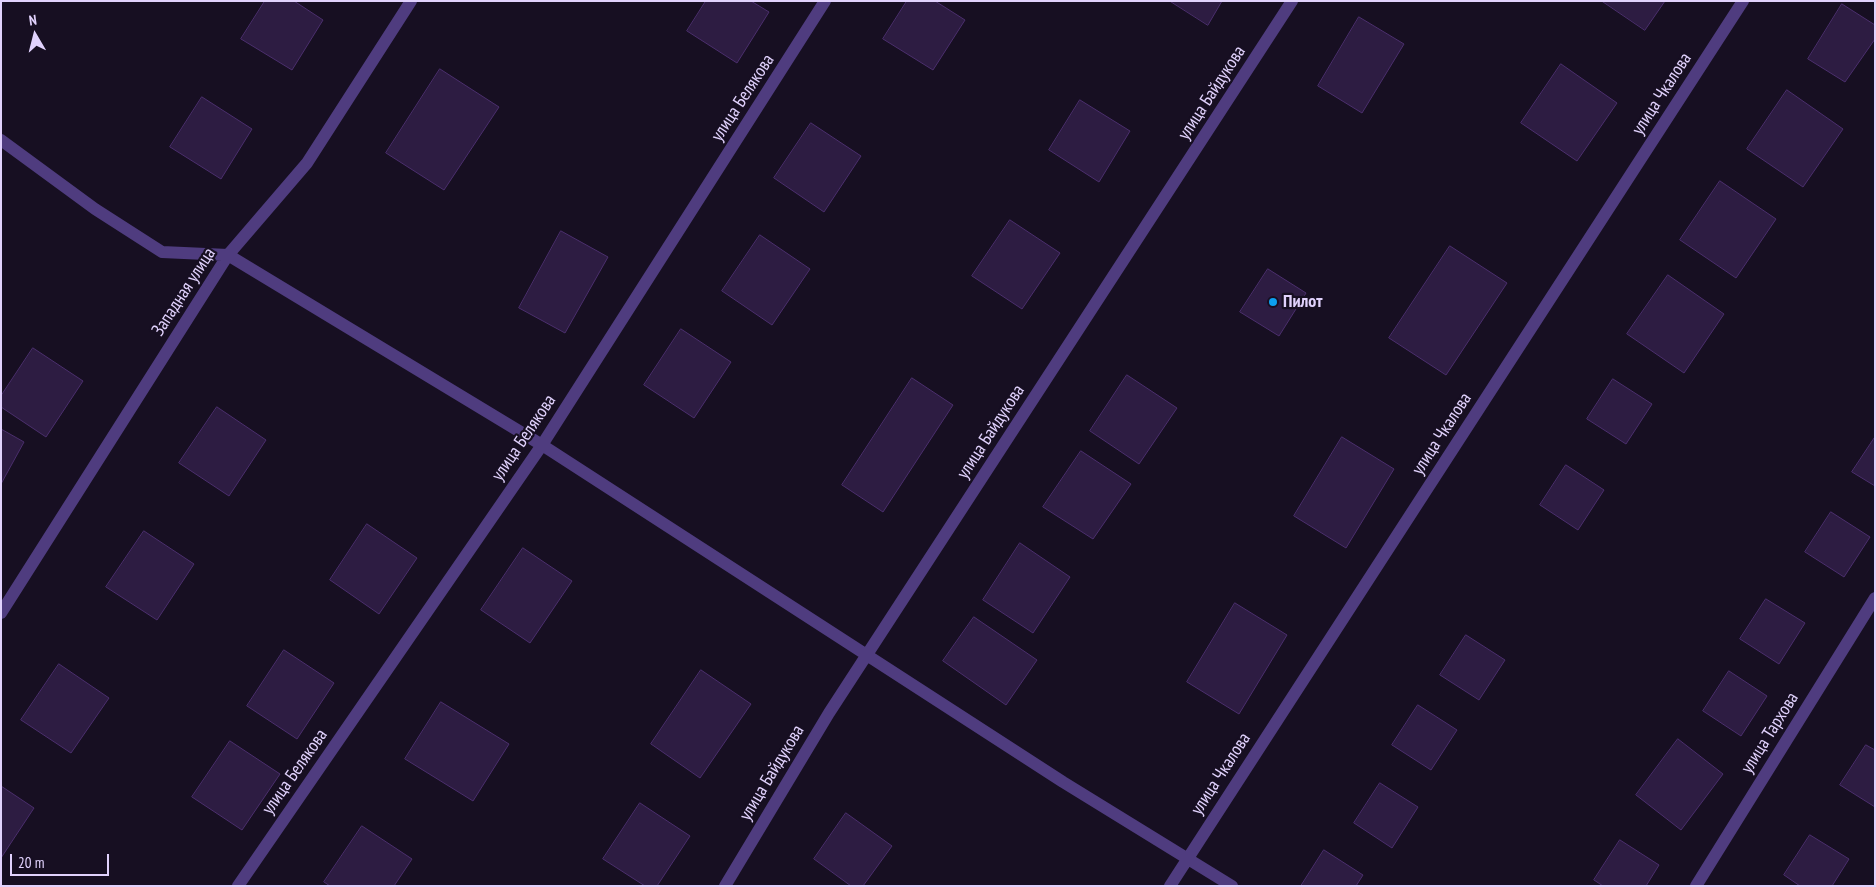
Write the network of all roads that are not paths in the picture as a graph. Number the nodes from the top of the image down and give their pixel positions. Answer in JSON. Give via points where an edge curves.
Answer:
{"nodes":[{"id":1,"x":411,"y":1,"type":"edge"},
{"id":2,"x":825,"y":1,"type":"edge"},
{"id":3,"x":1292,"y":1,"type":"edge"},
{"id":4,"x":1743,"y":1,"type":"edge"},
{"id":5,"x":1,"y":140,"type":"edge"},
{"id":6,"x":228,"y":256,"type":"junction"},
{"id":7,"x":542,"y":445,"type":"junction"},
{"id":8,"x":1875,"y":598,"type":"edge"},
{"id":9,"x":1,"y":613,"type":"edge"},
{"id":10,"x":867,"y":655,"type":"junction"},
{"id":11,"x":1187,"y":858,"type":"junction"},
{"id":12,"x":238,"y":886,"type":"edge"},
{"id":13,"x":725,"y":886,"type":"edge"},
{"id":14,"x":1170,"y":886,"type":"edge"},
{"id":15,"x":1232,"y":886,"type":"edge"},
{"id":16,"x":1696,"y":886,"type":"edge"}],
"edges":[{"from":1,"to":6,"type":"street","name":"Западная улица","via":[[307,163]]},
{"from":2,"to":7,"type":"street","name":"улица Белякова"},
{"from":3,"to":10,"type":"street","name":"улица Байдукова"},
{"from":4,"to":11,"type":"street","name":"улица Чкалова"},
{"from":5,"to":6,"type":"street","via":[[95,209],[162,252]]},
{"from":6,"to":7,"type":"street"},
{"from":6,"to":9,"type":"street","name":"Западная улица"},
{"from":7,"to":10,"type":"street"},
{"from":7,"to":12,"type":"street","name":"улица Белякова"},
{"from":8,"to":16,"type":"street","name":"улица Тархова"},
{"from":10,"to":11,"type":"street"},
{"from":10,"to":13,"type":"street","name":"улица Байдукова"},
{"from":11,"to":14,"type":"street","name":"улица Чкалова"},
{"from":11,"to":15,"type":"street"}]}
